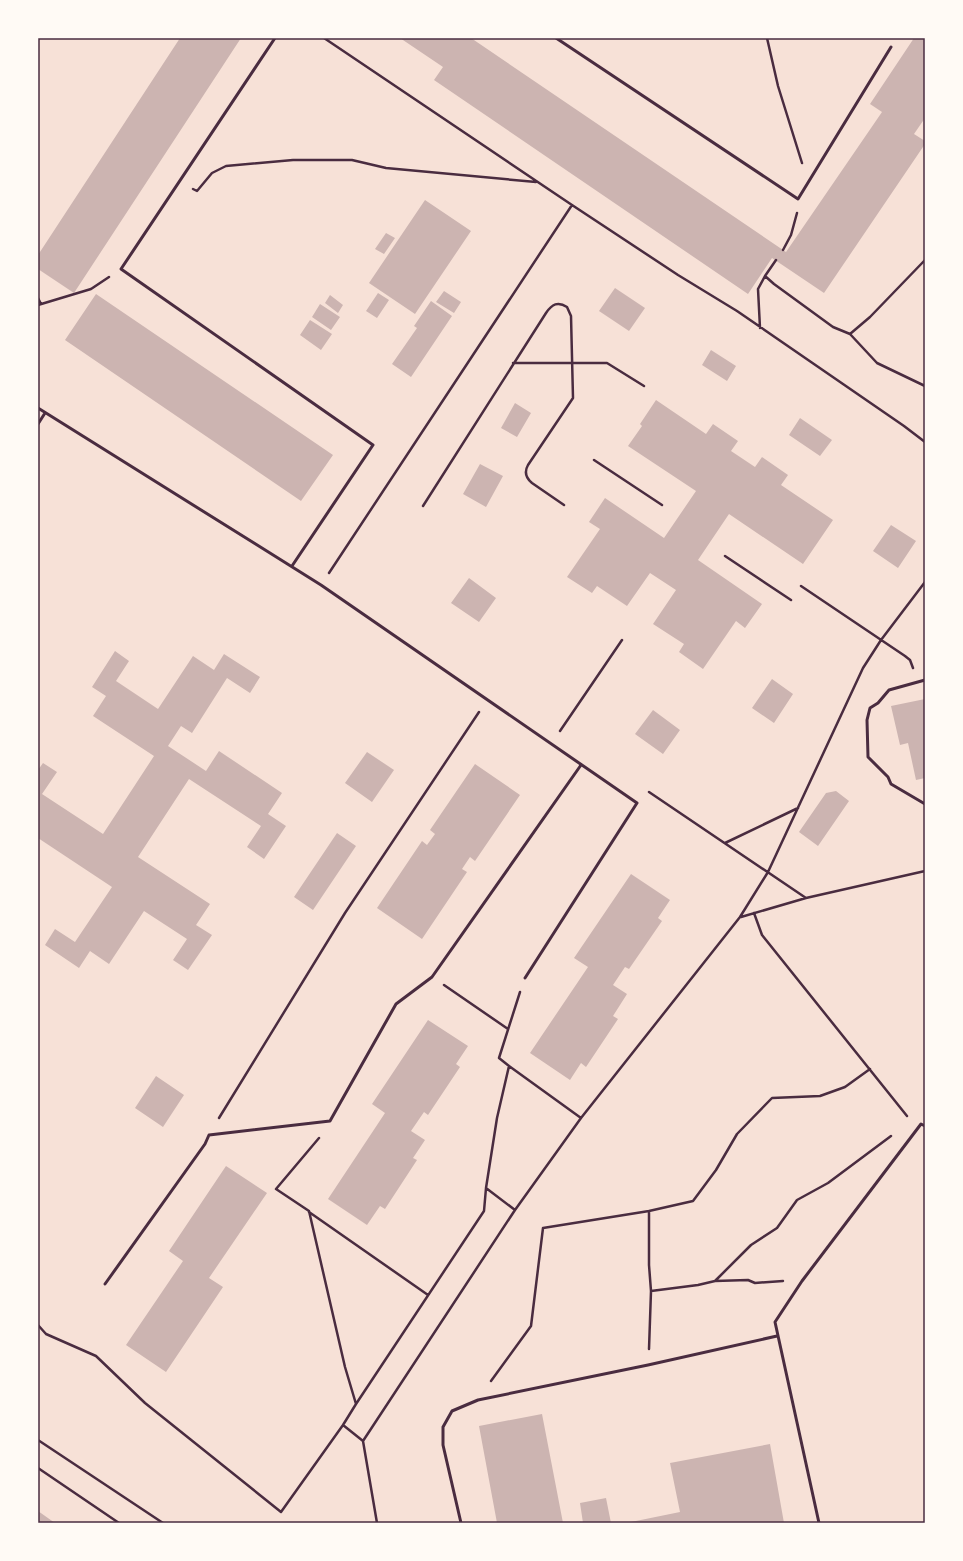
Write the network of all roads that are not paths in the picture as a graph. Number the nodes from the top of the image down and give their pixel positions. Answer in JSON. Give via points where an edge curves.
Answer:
{"nodes":[{"id":1,"x":275,"y":38,"type":"edge"},
{"id":2,"x":556,"y":38,"type":"edge"},
{"id":3,"x":891,"y":47,"type":"dead end"},
{"id":4,"x":38,"y":408,"type":"edge"},
{"id":5,"x":45,"y":413,"type":"junction"},
{"id":6,"x":38,"y":424,"type":"edge"},
{"id":7,"x":292,"y":566,"type":"junction"},
{"id":8,"x":925,"y":680,"type":"edge"},
{"id":9,"x":581,"y":765,"type":"junction"},
{"id":10,"x":925,"y":804,"type":"edge"},
{"id":11,"x":525,"y":978,"type":"road end"},
{"id":12,"x":925,"y":1126,"type":"edge"},
{"id":13,"x":105,"y":1284,"type":"dead end"},
{"id":14,"x":777,"y":1336,"type":"junction"},
{"id":15,"x":461,"y":1523,"type":"edge"},
{"id":16,"x":819,"y":1523,"type":"edge"}],
"edges":[{"from":1,"to":7,"type":"lane","via":[[121,270],[373,445]]},
{"from":2,"to":3,"type":"lane","via":[[798,199]]},
{"from":4,"to":5,"type":"lane"},
{"from":5,"to":6,"type":"lane"},
{"from":5,"to":7,"type":"lane"},
{"from":7,"to":9,"type":"lane"},
{"from":8,"to":10,"type":"lane","via":[[889,690],[870,708],[867,720],[868,757],[888,777],[891,784]]},
{"from":9,"to":11,"type":"lane","via":[[637,803]]},
{"from":9,"to":13,"type":"lane","via":[[432,977],[396,1004],[330,1121],[209,1135]]},
{"from":12,"to":14,"type":"lane","via":[[921,1124],[802,1281],[775,1322]]},
{"from":14,"to":15,"type":"lane","via":[[478,1400],[452,1411],[443,1427],[443,1444]]},
{"from":14,"to":16,"type":"lane"}]}
